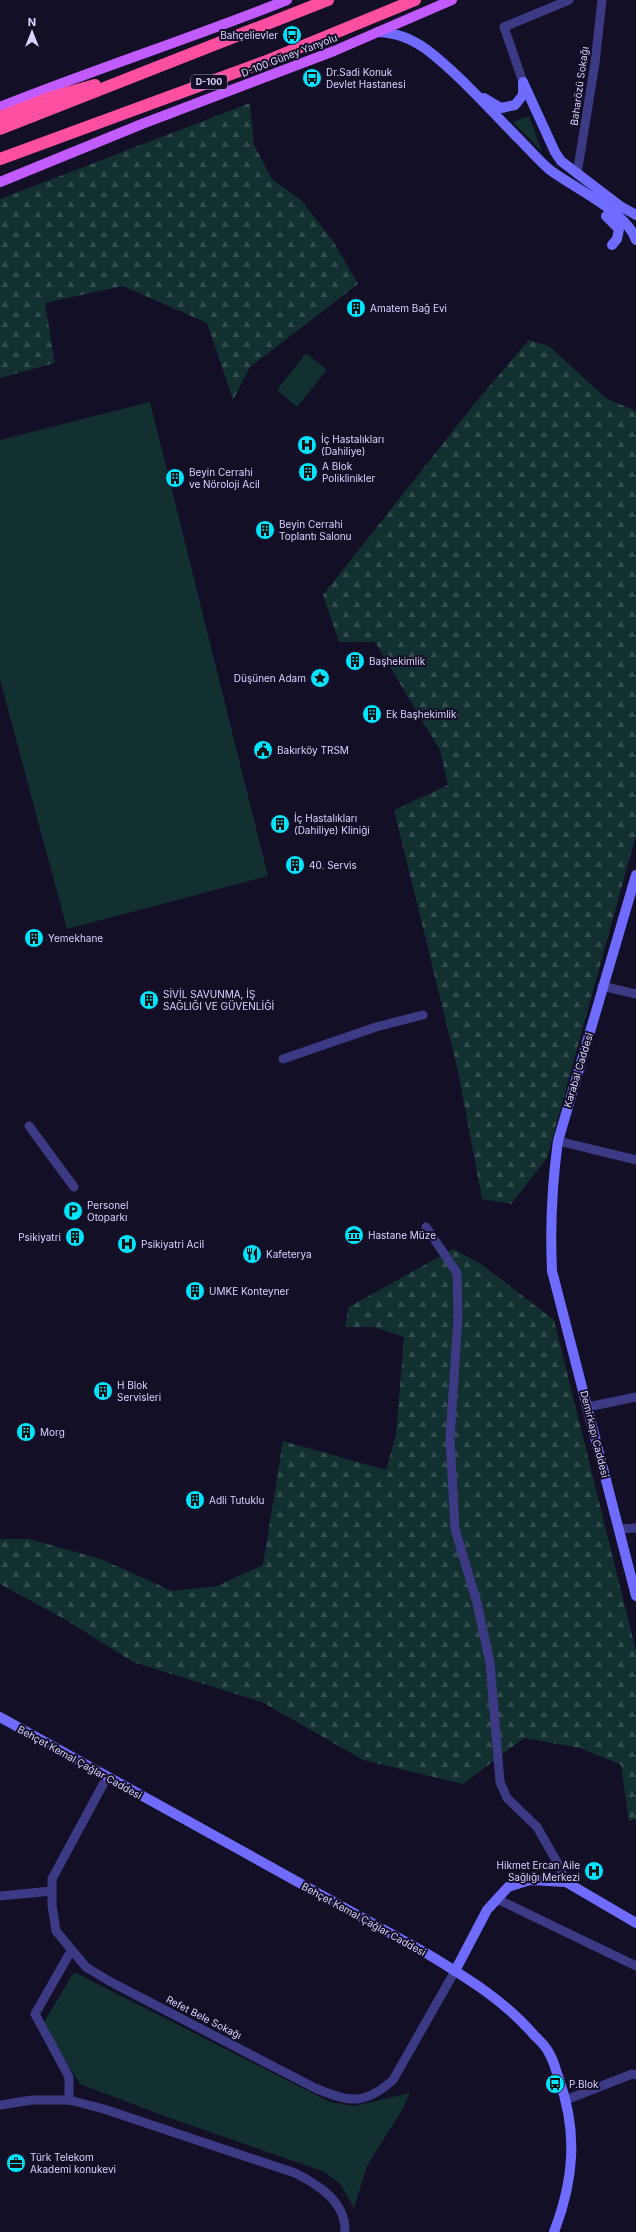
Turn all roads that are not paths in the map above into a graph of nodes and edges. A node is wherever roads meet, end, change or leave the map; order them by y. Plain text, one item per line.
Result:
1 (287, 0) edge
2 (328, 0) edge
3 (415, 0) edge
4 (452, 0) edge
5 (569, 0) edge
6 (602, 0) edge
7 (378, 32) junction
8 (459, 78) junction
9 (523, 82) junction
10 (114, 83) junction
11 (0, 107) edge
12 (0, 117) edge
13 (0, 129) edge
14 (0, 159) edge
15 (577, 174) junction
16 (0, 182) edge
17 (584, 191) junction
18 (636, 215) edge
19 (636, 235) edge
20 (612, 245) dead end
21 (636, 875) edge
22 (602, 986) junction
23 (636, 994) edge
24 (423, 1015) dead end
25 (283, 1059) dead end
26 (29, 1126) dead end
27 (558, 1141) junction
28 (636, 1160) edge
29 (74, 1187) dead end
30 (426, 1226) dead end
31 (552, 1271) joint
32 (636, 1397) edge
33 (588, 1407) junction
34 (636, 1528) edge
35 (619, 1529) junction
36 (636, 1596) edge
37 (0, 1717) edge
38 (107, 1777) junction
39 (566, 1882) junction
40 (52, 1891) junction
41 (0, 1896) edge
42 (496, 1899) junction
43 (636, 1923) edge
44 (71, 1951) junction
45 (636, 1966) edge
46 (455, 1971) junction
47 (636, 2075) edge
48 (69, 2100) junction
49 (566, 2100) junction
50 (0, 2105) edge
51 (344, 2232) edge
52 (554, 2232) edge

1 - 11 main road
2 - 10 highway
3 - 14 highway, D-100
4 - 7 main road, D-100 Güney Yanyolu
5 - 9 street
6 - 15 street, Baharözü Sokağı
7 - 8 main road
7 - 16 main road, D-100 Güney Yanyolu
8 - 9 main road
8 - 17 main road
9 - 15 main road
10 - 12 highway
10 - 13 highway
15 - 18 main road
17 - 19 main road
17 - 20 main road
21 - 22 main road, Karabal Caddesi
22 - 23 street
22 - 27 main road, Karabal Caddesi
24 - 25 street
26 - 29 street
27 - 28 street
27 - 31 main road, Karabal Caddesi
30 - 39 street
31 - 33 main road, Demirkapı Caddesi
32 - 33 street
33 - 35 main road, Demirkapı Caddesi
34 - 35 street
35 - 36 main road, Demirkapı Caddesi
37 - 38 main road, Behçet Kemal Çağlar Caddesi
38 - 40 street, Refet Bele Sokağı
38 - 46 main road, Behçet Kemal Çağlar Caddesi
39 - 42 main road
39 - 43 main road
40 - 41 street
40 - 44 street, Refet Bele Sokağı
42 - 45 street
42 - 46 main road
44 - 46 street, Refet Bele Sokağı
44 - 48 street
46 - 49 main road, Behçet Kemal Çağlar Caddesi
47 - 49 street
48 - 50 street
48 - 51 street
49 - 52 main road, Behçet Kemal Çağlar Caddesi

